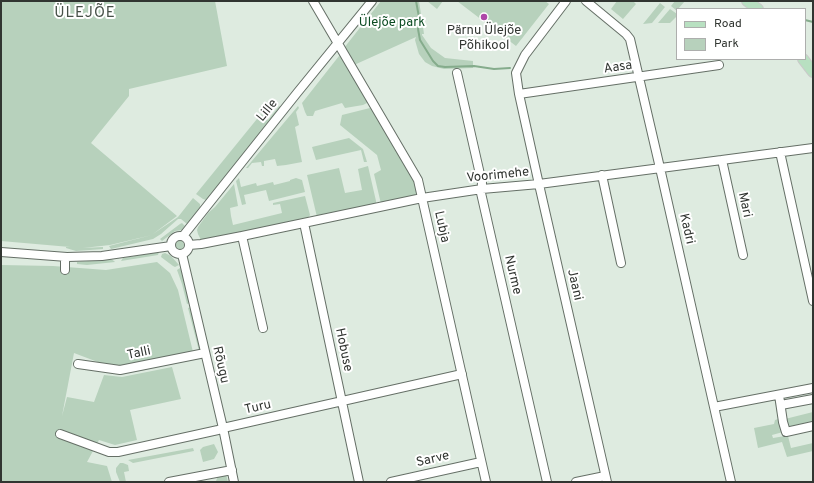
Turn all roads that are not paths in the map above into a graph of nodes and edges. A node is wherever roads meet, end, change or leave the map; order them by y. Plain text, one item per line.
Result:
1 (313, 1) edge
2 (372, 1) edge
3 (566, 1) edge
4 (586, 1) edge
5 (747, 1) edge
6 (757, 8) edge
7 (338, 43) junction
8 (804, 60) edge
9 (719, 65) dead end
10 (813, 72) edge
11 (457, 73) dead end
12 (639, 77) junction
13 (519, 94) junction
14 (813, 148) edge
15 (780, 152) junction
16 (722, 160) junction
17 (660, 168) junction
18 (602, 175) junction
19 (539, 184) junction
20 (482, 189) junction
21 (422, 198) junction
22 (304, 224) junction
23 (183, 236) junction
24 (242, 236) junction
25 (189, 245) junction
26 (171, 246) junction
27 (1, 252) edge
28 (182, 254) junction
29 (743, 255) dead end
30 (65, 257) junction
31 (621, 263) dead end
32 (65, 270) dead end
33 (813, 301) edge
34 (263, 328) dead end
35 (205, 353) junction
36 (78, 364) dead end
37 (462, 374) junction
38 (813, 388) edge
39 (779, 395) junction
40 (813, 399) edge
41 (342, 401) junction
42 (780, 406) junction
43 (714, 407) junction
44 (813, 426) edge
45 (223, 428) junction
46 (60, 434) dead end
47 (481, 462) junction
48 (232, 470) junction
49 (606, 479) edge
50 (170, 482) edge
51 (234, 482) edge
52 (359, 482) edge
53 (391, 482) edge
54 (486, 482) edge
55 (546, 482) edge
56 (576, 482) edge
57 (731, 482) edge

1 - 7 street, Lubja
2 - 7 street, Lille
3 - 13 street, Jaani
4 - 12 street, Kadri
5 - 6 main road
7 - 21 street, Lubja
7 - 23 street, Lille
8 - 10 main road
9 - 12 street, Aasa
11 - 20 street, Nurme
12 - 13 street, Aasa
12 - 17 street, Kadri
13 - 19 street, Jaani
14 - 15 street, Voorimehe
15 - 16 street, Voorimehe
15 - 33 street
16 - 17 street, Voorimehe
16 - 29 street, Mari
17 - 18 street, Voorimehe
17 - 43 street, Kadri
18 - 19 street, Voorimehe
18 - 31 street
19 - 20 street, Voorimehe
19 - 49 street, Jaani
20 - 21 street, Voorimehe
20 - 55 street, Nurme
21 - 22 street, Voorimehe
21 - 37 street, Lubja
22 - 24 street, Voorimehe
22 - 41 street, Hobuse
23 - 25 street
23 - 26 street
24 - 25 street, Voorimehe
24 - 34 street
25 - 28 street
26 - 28 street
26 - 30 street
27 - 30 street
28 - 35 street, Rõugu
30 - 32 street
35 - 36 street, Talli
35 - 45 street, Rõugu
37 - 41 street, Turu
37 - 47 street, Lubja
38 - 39 street
39 - 42 street
39 - 43 street
40 - 42 street
41 - 45 street, Turu
41 - 52 street, Hobuse
42 - 44 street
43 - 57 street, Kadri
45 - 46 street, Turu
45 - 48 street, Rõugu
47 - 53 street, Sarve
47 - 54 street, Lubja
48 - 50 street
48 - 51 street, Rõugu
49 - 56 street

